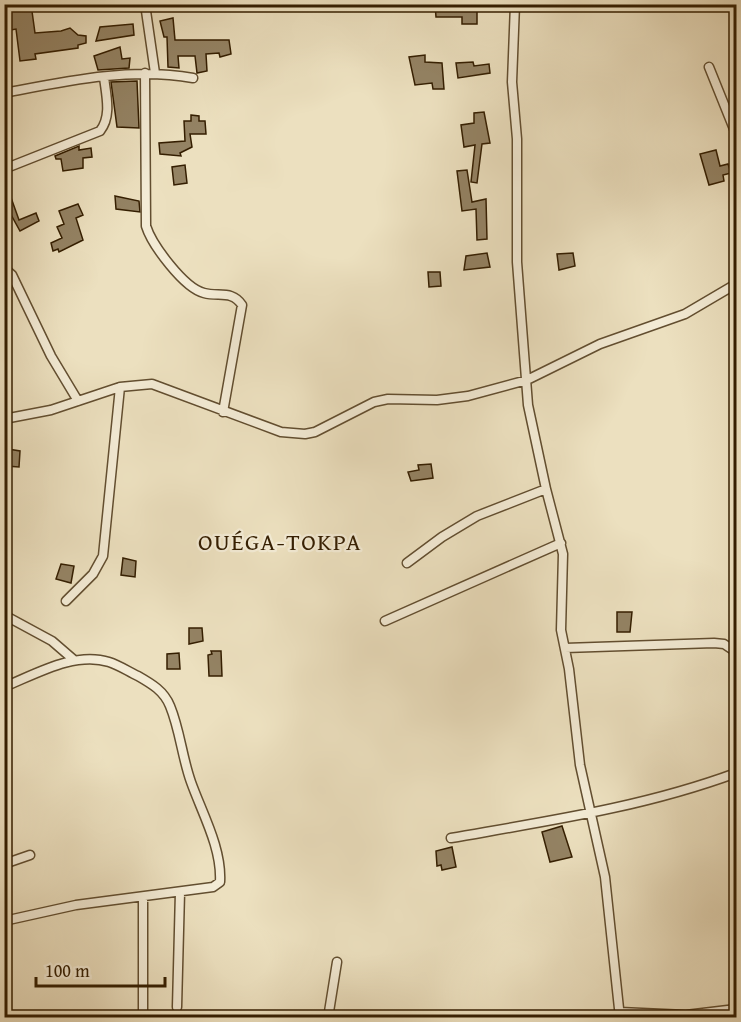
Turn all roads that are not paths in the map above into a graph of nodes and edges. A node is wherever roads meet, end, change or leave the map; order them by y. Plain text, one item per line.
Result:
1 (145, 4) edge
2 (515, 4) edge
3 (710, 67) dead end
4 (155, 73) junction
5 (145, 74) junction
6 (104, 76) junction
7 (193, 78) dead end
8 (4, 93) edge
9 (736, 134) edge
10 (4, 168) edge
11 (4, 268) edge
12 (736, 284) edge
13 (527, 380) junction
14 (120, 387) junction
15 (78, 400) junction
16 (223, 412) junction
17 (4, 419) edge
18 (546, 489) junction
19 (561, 543) junction
20 (407, 563) dead end
21 (66, 601) dead end
22 (4, 615) edge
23 (385, 621) dead end
24 (566, 648) junction
25 (736, 652) edge
26 (74, 660) junction
27 (4, 687) edge
28 (736, 773) edge
29 (590, 814) junction
30 (451, 838) dead end
31 (30, 855) dead end
32 (4, 864) edge
33 (180, 892) junction
34 (143, 897) junction
35 (4, 921) edge
36 (337, 962) dead end
37 (177, 1006) dead end
38 (736, 1009) edge
39 (723, 1013) edge
40 (620, 1015) edge
41 (143, 1017) edge
42 (328, 1017) edge

1 - 4 street
2 - 13 street
3 - 9 street
4 - 5 street
4 - 7 street
5 - 6 street
5 - 16 street
6 - 8 street
6 - 10 street
11 - 15 street
12 - 13 street
13 - 16 street
13 - 18 street
14 - 15 street
14 - 16 street
14 - 21 street
15 - 17 street
18 - 19 street
18 - 20 street
19 - 23 street
19 - 24 street
22 - 26 street
24 - 25 street
24 - 29 street
26 - 27 street
26 - 33 street
28 - 29 street
29 - 30 street
29 - 40 street
31 - 32 street
33 - 34 street
33 - 37 street
34 - 35 street
34 - 41 street
36 - 42 street
38 - 39 street
39 - 40 street

